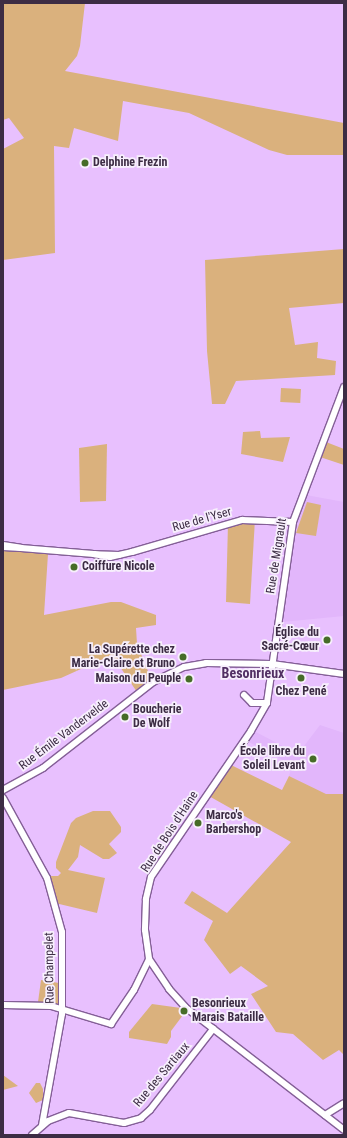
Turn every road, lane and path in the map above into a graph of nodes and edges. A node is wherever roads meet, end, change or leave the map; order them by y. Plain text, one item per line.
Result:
1 (344, 387) edge
2 (293, 522) junction
3 (3, 546) edge
4 (272, 664) junction
5 (344, 674) edge
6 (244, 695) dead end
7 (267, 703) junction
8 (3, 790) edge
9 (3, 798) edge
10 (149, 959) junction
11 (3, 1006) edge
12 (62, 1009) junction
13 (213, 1029) junction
14 (344, 1103) edge
15 (325, 1115) junction
16 (42, 1125) junction
17 (344, 1130) edge
18 (32, 1135) edge

1 - 2 street, Rue de Mignault
2 - 3 street, Rue de l'Yser
2 - 4 street, Rue de Mignault
4 - 5 street, Rue Émile Vandervelde
4 - 7 street, Rue de Bois d'Haine
4 - 8 street, Rue Émile Vandervelde
6 - 7 street
7 - 10 street, Rue de Bois d'Haine
9 - 12 street, Rue Champelet
10 - 12 street
10 - 13 street, Rue de Bois d'Haine
11 - 12 street
12 - 16 street, Rue Champelet
13 - 15 street, Rue de Bois d'Haine
13 - 16 street, Rue des Sartiaux
14 - 15 street
15 - 17 street, Rue de Bois d'Haine
16 - 18 street, Rue des Sartiaux

